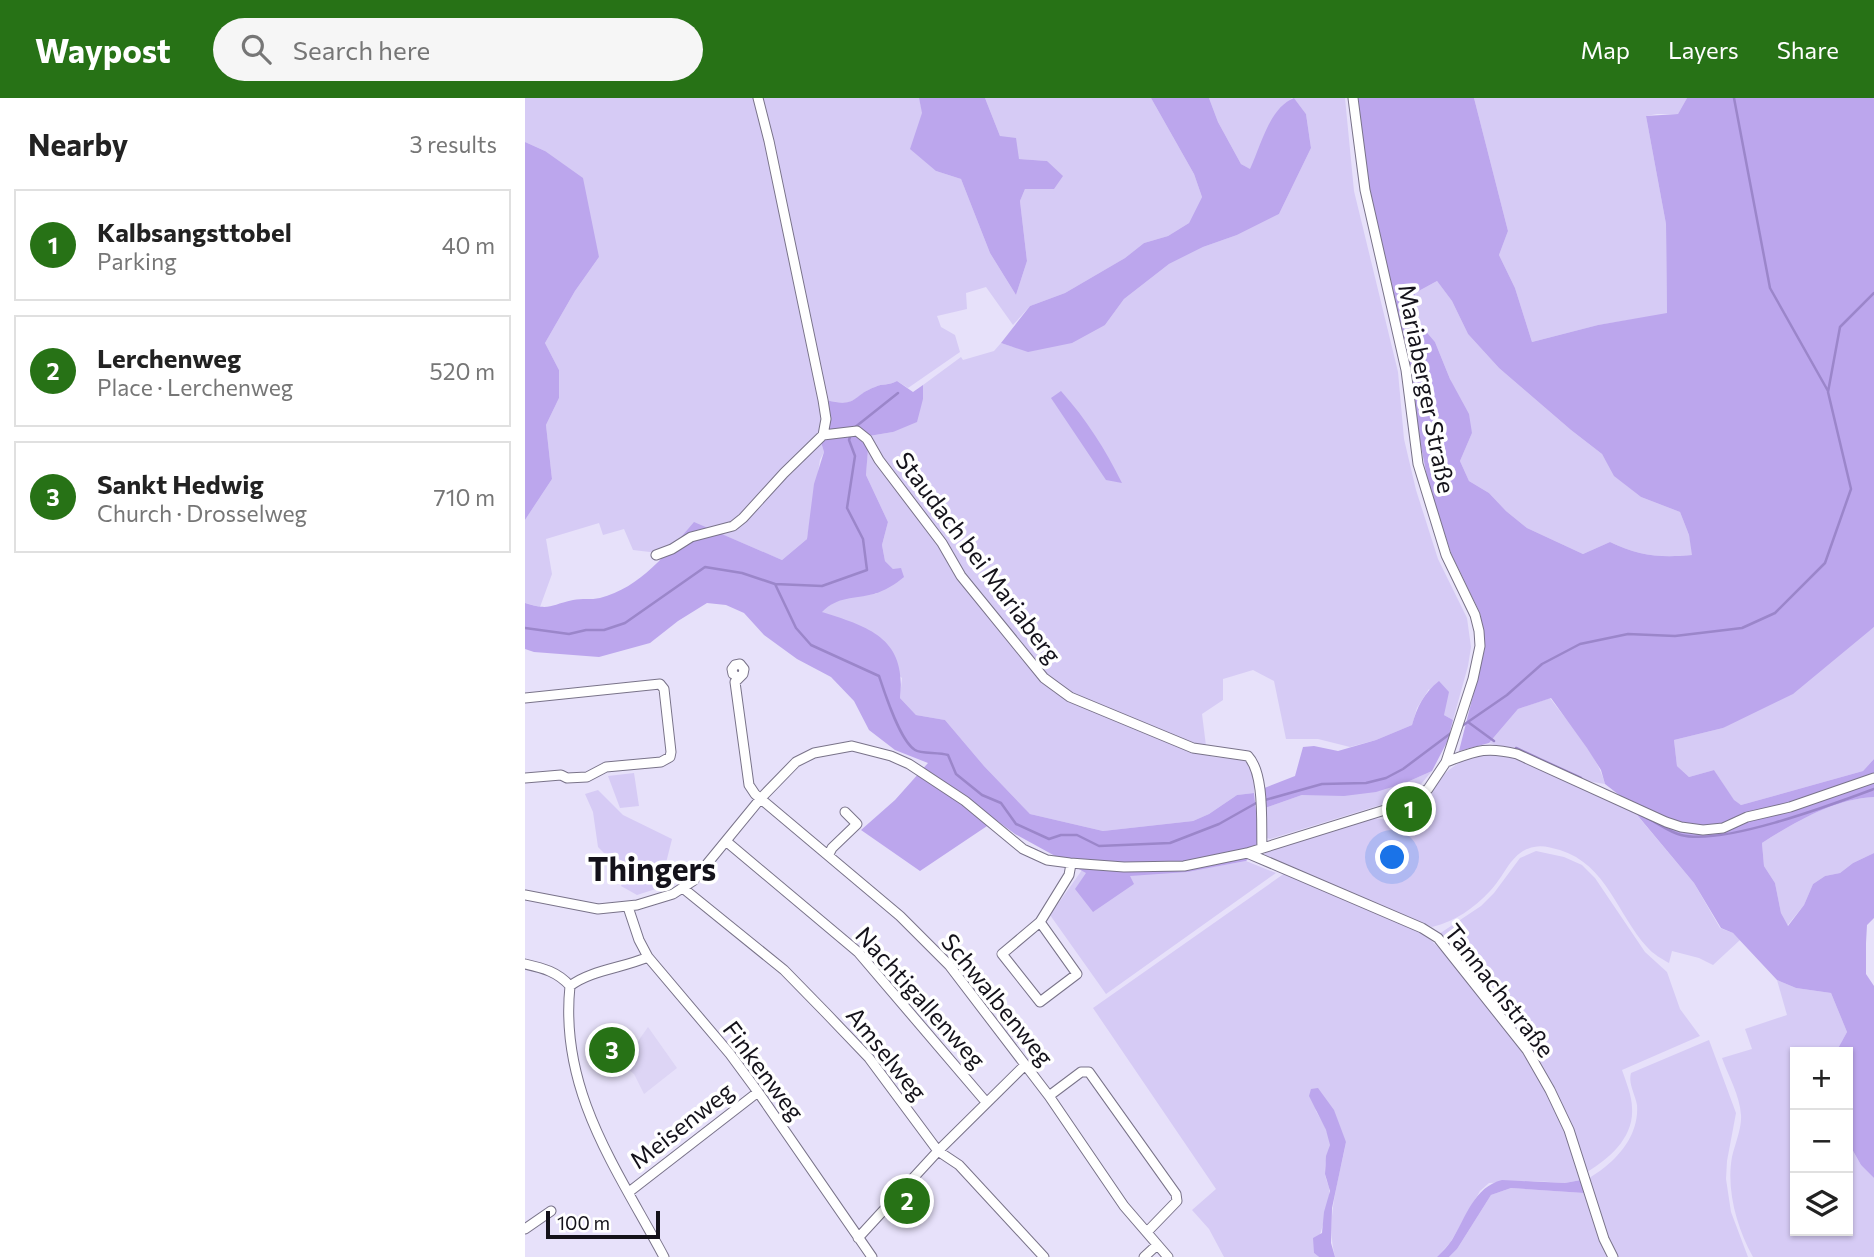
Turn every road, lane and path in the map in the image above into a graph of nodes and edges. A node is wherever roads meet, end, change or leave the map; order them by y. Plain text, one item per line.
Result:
1 (758, 98) edge
2 (1353, 98) edge
3 (828, 435) junction
4 (656, 555) dead end
5 (738, 677) dead end
6 (525, 698) edge
7 (1446, 762) junction
8 (525, 778) edge
9 (1874, 778) edge
10 (761, 797) junction
11 (845, 812) dead end
12 (727, 842) junction
13 (1262, 848) junction
14 (1247, 853) junction
15 (829, 855) junction
16 (1071, 864) junction
17 (684, 889) junction
18 (525, 895) edge
19 (628, 907) junction
20 (1040, 922) junction
21 (648, 957) junction
22 (525, 964) edge
23 (570, 986) junction
24 (1025, 1065) junction
25 (758, 1092) junction
26 (1049, 1096) junction
27 (986, 1102) junction
28 (938, 1150) junction
29 (629, 1192) junction
30 (551, 1211) dead end
31 (525, 1229) edge
32 (1147, 1232) junction
33 (858, 1237) junction
34 (1157, 1245) junction
35 (664, 1257) edge
36 (872, 1257) edge
37 (1044, 1257) edge
38 (1144, 1257) edge
39 (1168, 1257) edge
40 (1613, 1257) edge

1 - 3 street
2 - 7 street, Mariaberger Straße
3 - 4 street
3 - 13 street, Staudach bei Mariaberg
5 - 10 street
6 - 8 street
7 - 9 street
7 - 13 street, Mariaberger Straße
10 - 12 street, Mariaberger Straße
10 - 15 street, Schwalbenweg
10 - 16 street, Mariaberger Straße
11 - 15 street
12 - 17 street, Mariaberger Straße
12 - 27 street, Nachtigallenweg
13 - 14 street, Mariaberger Straße
14 - 16 street, Mariaberger Straße
14 - 40 street, Tannachstraße
15 - 24 street, Schwalbenweg
16 - 20 street
17 - 19 street, Mariaberger Straße
17 - 28 street, Amselweg
18 - 19 street, Mariaberger Straße
19 - 21 street, Finkenweg
20 - 20 street
21 - 23 street
21 - 25 street, Finkenweg
22 - 23 street
23 - 29 street
24 - 26 street, Schwalbenweg
24 - 27 street
25 - 29 street, Meisenweg
25 - 33 street, Finkenweg
26 - 32 street, Schwalbenweg
26 - 32 street
27 - 28 street
28 - 33 street
28 - 37 street, Amselweg
29 - 35 street
30 - 31 street
32 - 34 street, Schwalbenweg
33 - 36 street, Finkenweg
34 - 38 street
34 - 39 street, Schwalbenweg

